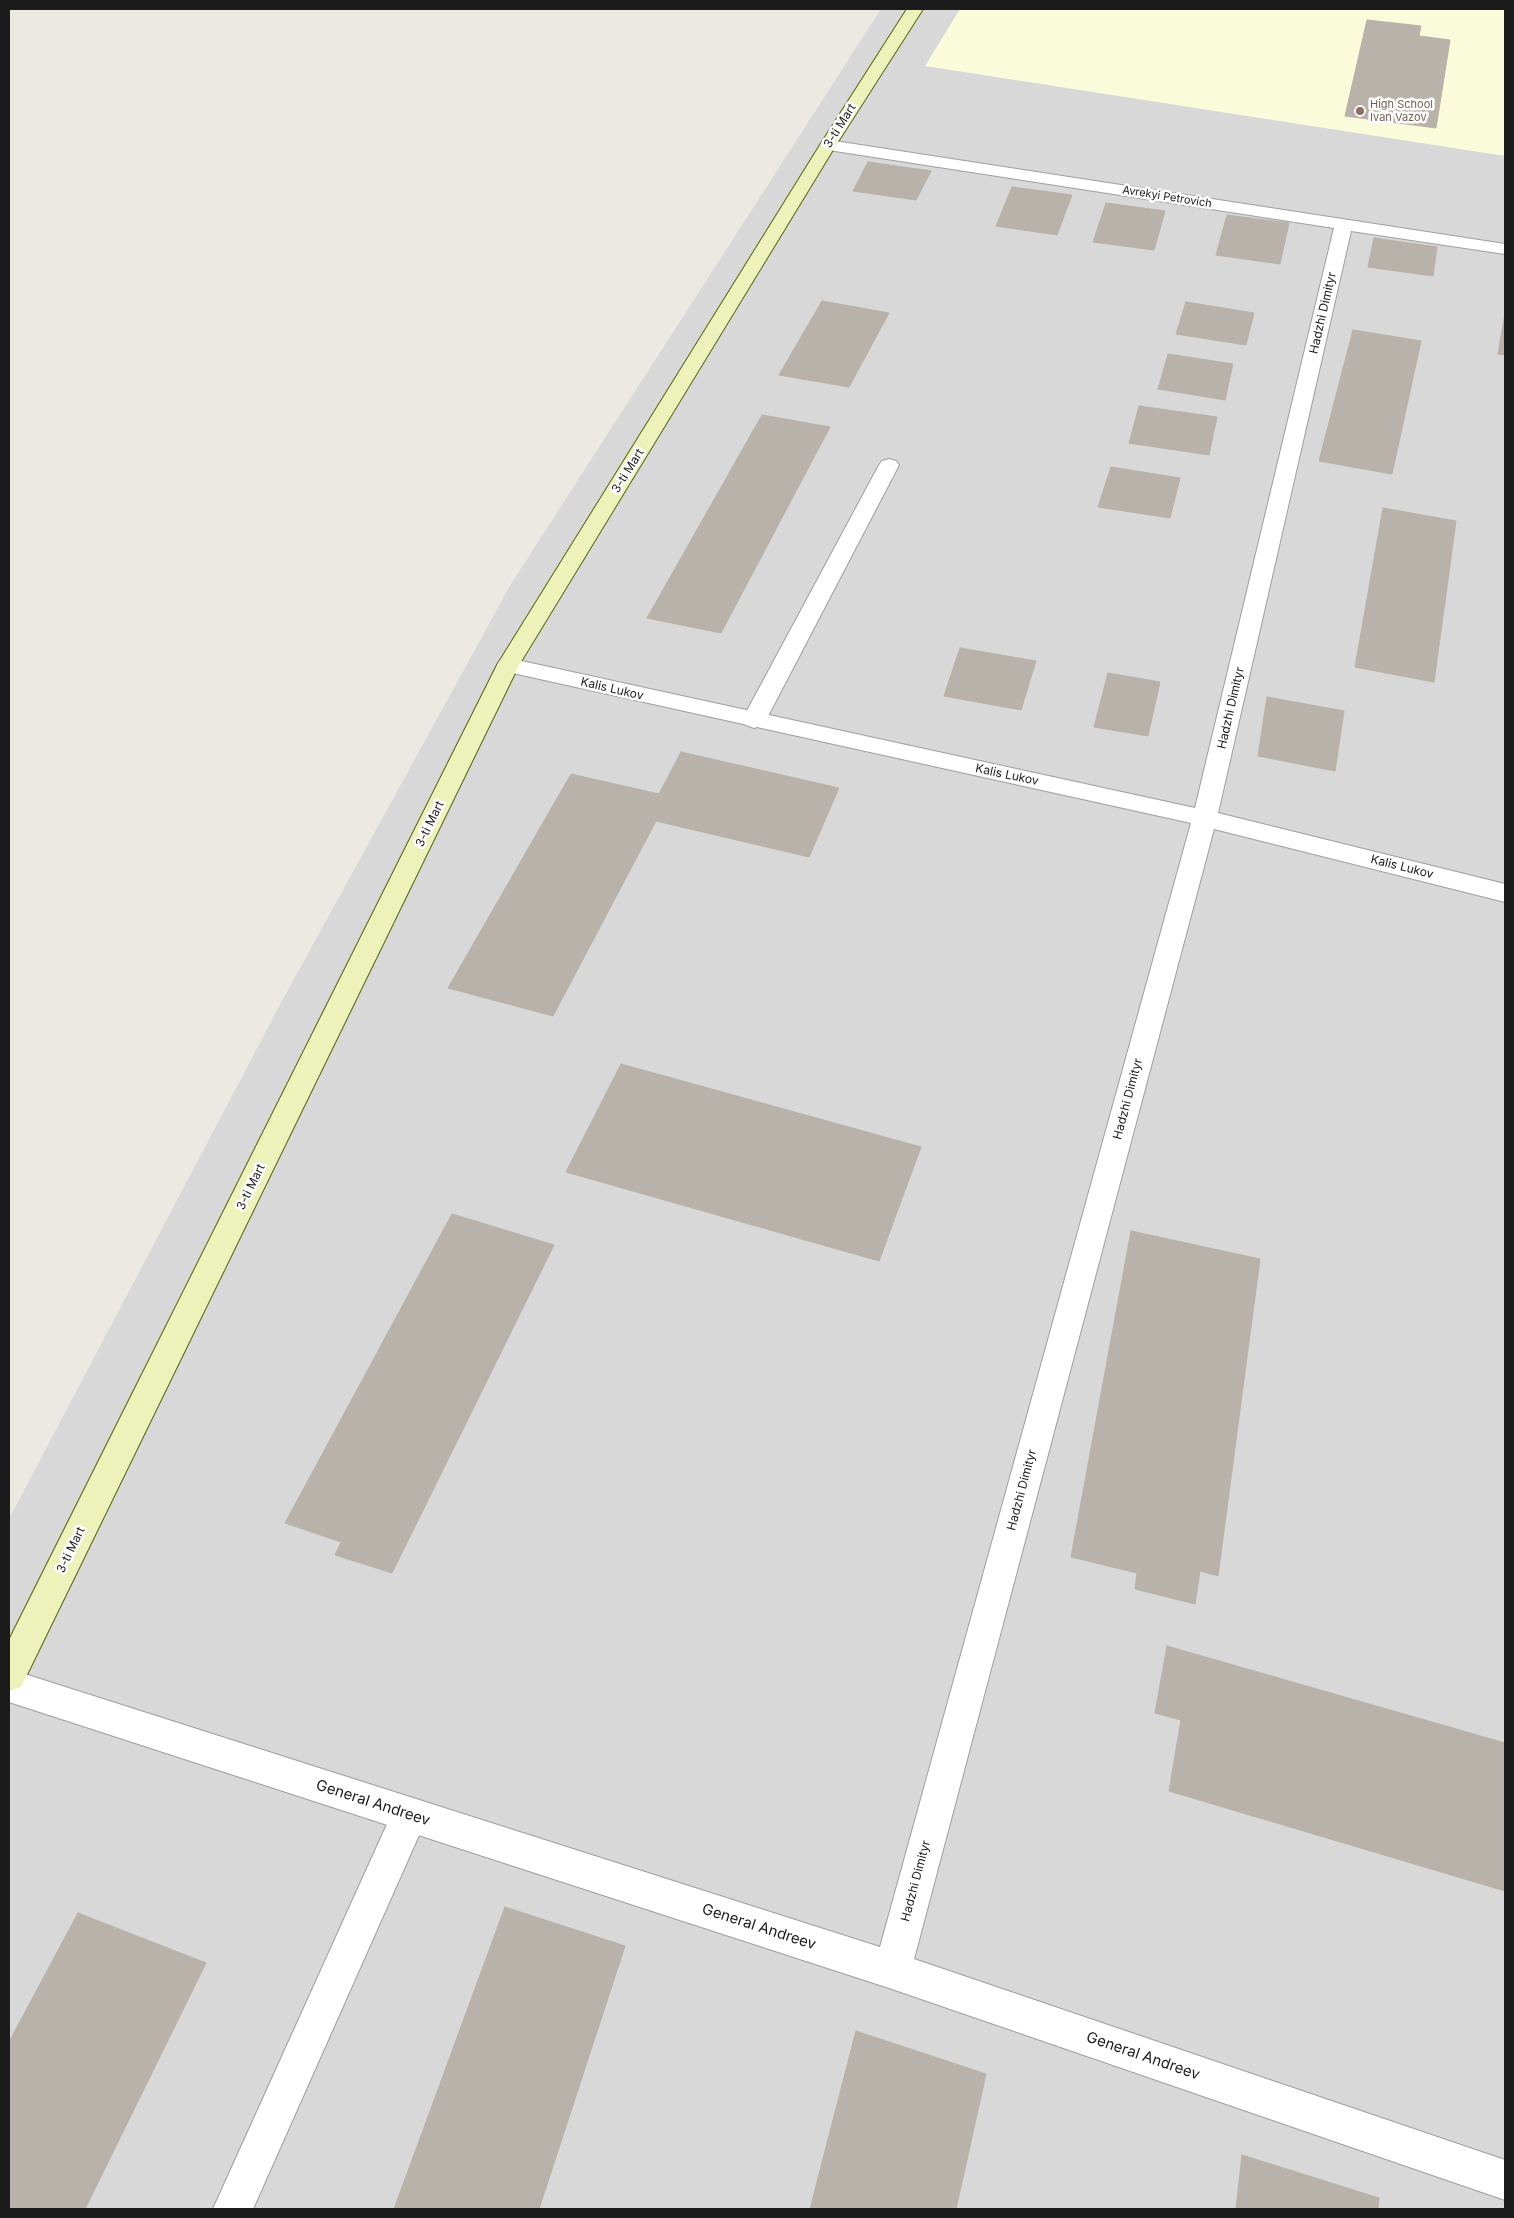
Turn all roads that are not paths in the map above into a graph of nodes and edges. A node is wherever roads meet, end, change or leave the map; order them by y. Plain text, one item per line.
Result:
1 (916, 9) edge
2 (828, 145) junction
3 (1344, 224) junction
4 (1505, 248) edge
5 (889, 465) dead end
6 (508, 665) junction
7 (754, 720) junction
8 (1205, 818) junction
9 (1505, 892) edge
10 (9, 1675) edge
11 (9, 1686) edge
12 (410, 1815) junction
13 (892, 1970) junction
14 (1505, 2180) edge
15 (233, 2209) edge

1 - 2 street, 3-ti Mart
2 - 3 street, Avrekyi Petrovich
2 - 6 street, 3-ti Mart
3 - 4 street, Avrekyi Petrovich
3 - 8 street, Hadzhi Dimityr
5 - 7 street
6 - 7 street, Kalis Lukov
6 - 10 street, 3-ti Mart
7 - 8 street, Kalis Lukov
8 - 9 street, Kalis Lukov
8 - 13 street, Hadzhi Dimityr
11 - 12 street, General Andreev
12 - 13 street, General Andreev
12 - 15 street
13 - 14 street, General Andreev

